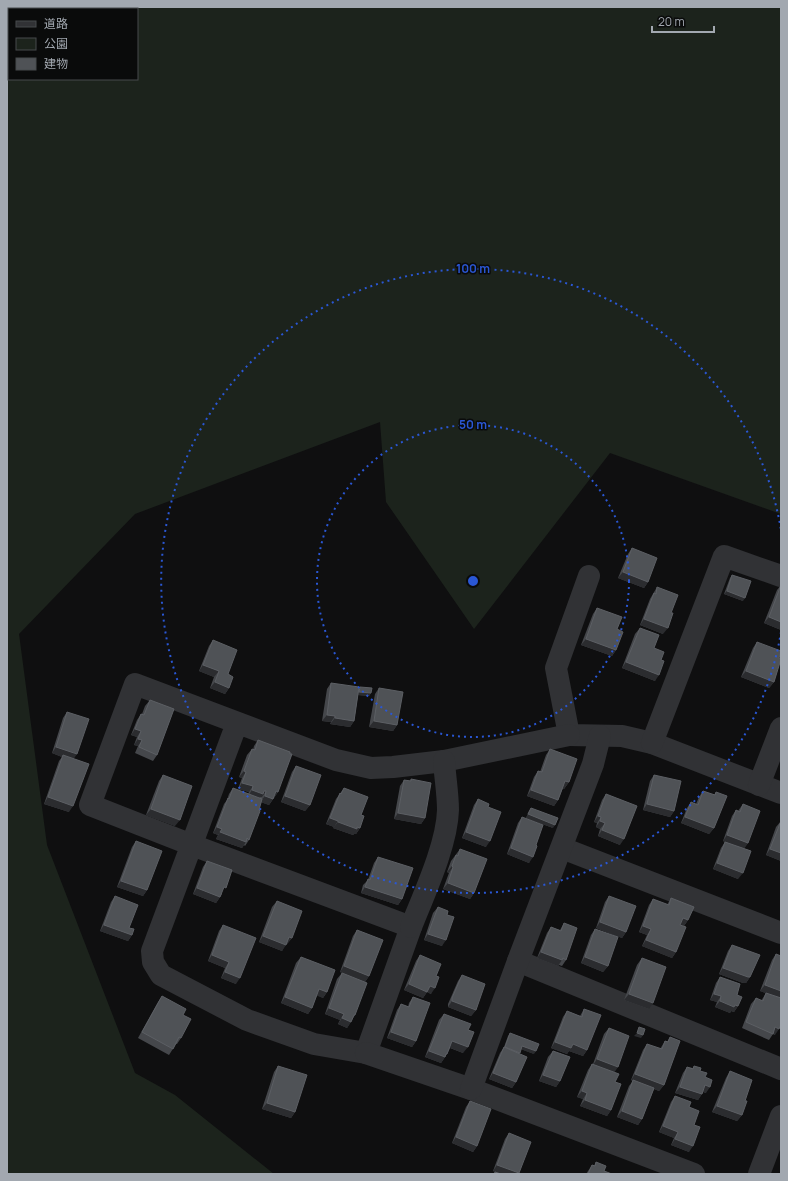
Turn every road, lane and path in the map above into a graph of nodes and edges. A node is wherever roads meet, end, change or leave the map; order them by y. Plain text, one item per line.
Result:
1 (589, 576) dead end
2 (781, 576) edge
3 (238, 723) junction
4 (781, 728) edge
5 (569, 735) junction
6 (600, 736) junction
7 (652, 743) junction
8 (444, 761) junction
9 (760, 785) junction
10 (781, 793) edge
11 (192, 845) junction
12 (562, 848) junction
13 (411, 927) junction
14 (781, 932) edge
15 (518, 961) junction
16 (366, 1053) junction
17 (781, 1069) edge
18 (471, 1088) junction
19 (781, 1116) edge
20 (694, 1174) edge
21 (759, 1174) edge

1 - 5 street
2 - 7 street
3 - 8 street
3 - 11 street
3 - 11 street
4 - 9 street
5 - 6 street
5 - 8 street
6 - 7 street
6 - 12 street
7 - 9 street
8 - 13 street
9 - 10 street
11 - 13 street
11 - 16 street
12 - 14 street
12 - 15 street
13 - 16 street
15 - 17 street
15 - 18 street
16 - 18 street
18 - 20 street
19 - 21 street

